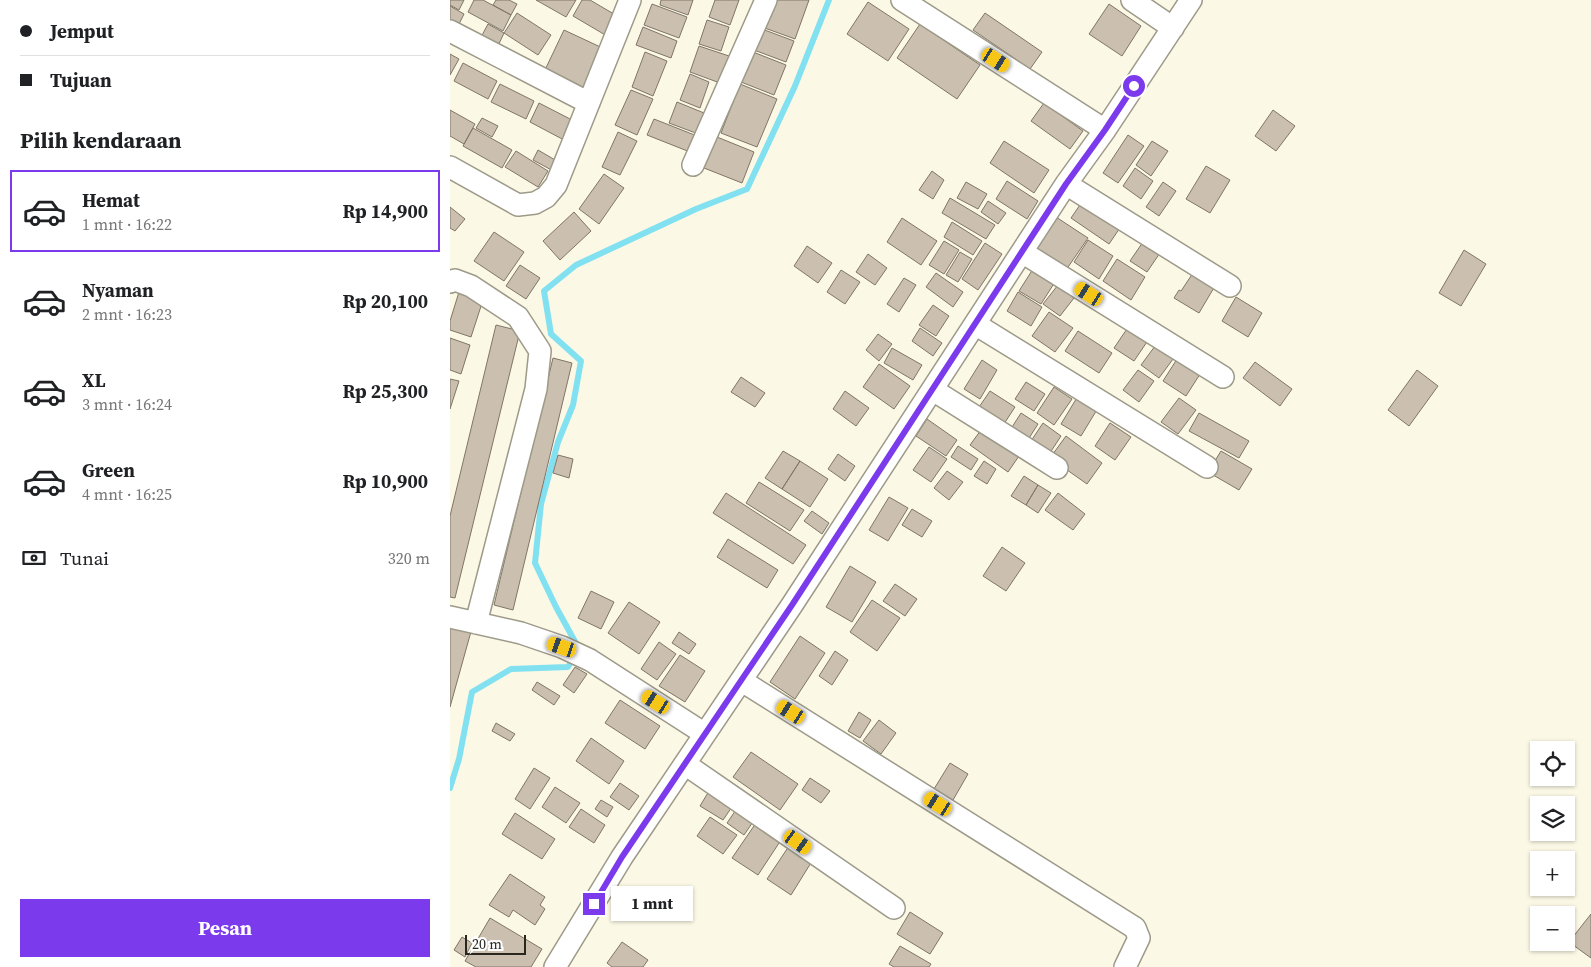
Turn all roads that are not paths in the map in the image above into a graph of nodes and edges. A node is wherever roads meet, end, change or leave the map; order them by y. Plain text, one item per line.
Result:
1 (766, 0) edge
2 (902, 0) edge
3 (1132, 0) edge
4 (1192, 0) edge
5 (626, 2) edge
6 (1173, 28) junction
7 (450, 31) edge
8 (589, 103) junction
9 (1105, 130) junction
10 (693, 165) dead end
11 (450, 167) edge
12 (1066, 184) junction
13 (1022, 252) junction
14 (450, 282) edge
15 (1230, 286) dead end
16 (975, 324) junction
17 (1223, 377) dead end
18 (933, 390) junction
19 (1207, 467) dead end
20 (1057, 468) dead end
21 (450, 617) edge
22 (476, 623) junction
23 (742, 681) junction
24 (705, 734) junction
25 (685, 764) junction
26 (894, 908) dead end
27 (555, 967) edge
28 (1125, 967) edge

1 - 10 street
2 - 9 street
3 - 6 street
4 - 6 street
5 - 8 street
6 - 9 street
7 - 8 street
8 - 11 street
9 - 12 street
12 - 13 street
12 - 15 street
13 - 16 street
13 - 17 street
14 - 22 street
16 - 18 street
16 - 19 street
18 - 20 street
18 - 23 street
21 - 22 street
22 - 24 street
23 - 24 street
23 - 28 street
24 - 25 street
25 - 26 street
25 - 27 street

